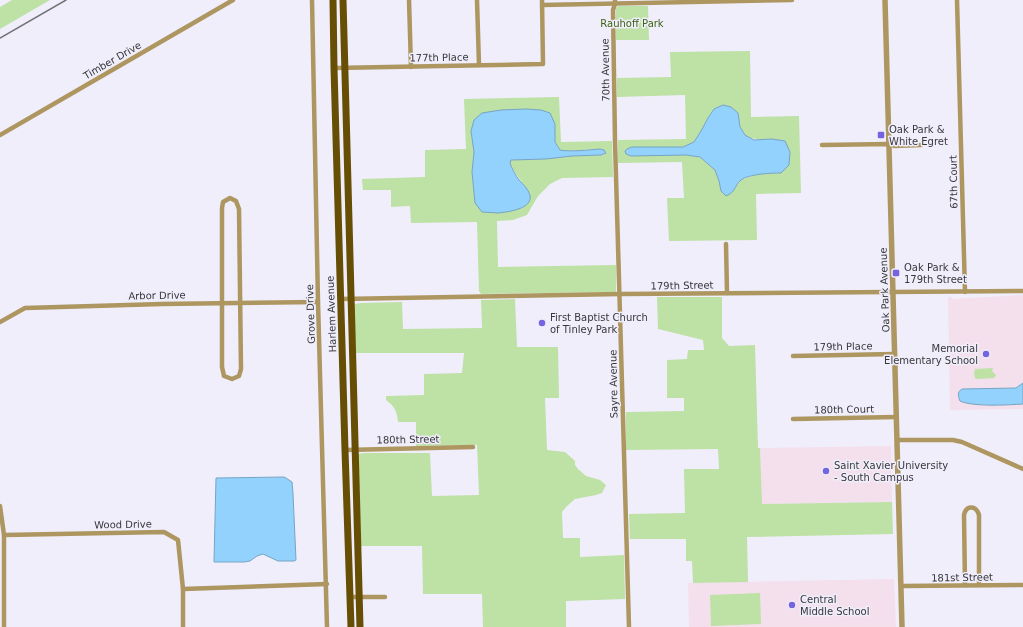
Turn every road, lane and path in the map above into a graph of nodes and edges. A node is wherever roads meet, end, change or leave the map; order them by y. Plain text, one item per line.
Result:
1 (234, 0) edge
2 (312, 0) edge
3 (333, 0) edge
4 (343, 0) edge
5 (409, 0) edge
6 (477, 0) edge
7 (792, 0) edge
8 (885, 0) edge
9 (958, 0) edge
10 (542, 2) edge
11 (615, 2) edge
12 (479, 65) junction
13 (411, 67) junction
14 (334, 68) junction
15 (345, 68) junction
16 (0, 136) edge
17 (615, 141) joint
18 (888, 144) junction
19 (822, 145) dead end
20 (921, 145) dead end
21 (347, 154) junction
22 (336, 155) junction
23 (726, 244) dead end
24 (1023, 291) edge
25 (893, 292) junction
26 (965, 292) junction
27 (727, 293) junction
28 (620, 294) junction
29 (341, 299) junction
30 (351, 299) junction
31 (318, 302) junction
32 (222, 303) junction
33 (241, 303) junction
34 (0, 322) edge
35 (894, 354) junction
36 (793, 356) dead end
37 (896, 417) junction
38 (793, 419) dead end
39 (897, 440) junction
40 (473, 447) dead end
41 (355, 449) junction
42 (345, 450) junction
43 (1023, 469) edge
44 (0, 506) edge
45 (4, 535) junction
46 (327, 584) junction
47 (979, 585) junction
48 (1023, 585) edge
49 (901, 586) junction
50 (965, 586) junction
51 (183, 589) junction
52 (350, 597) junction
53 (359, 597) junction
54 (385, 597) dead end
55 (2, 612) edge
56 (4, 627) edge
57 (183, 627) edge
58 (327, 627) edge
59 (351, 627) edge
60 (360, 627) edge
61 (629, 627) edge
62 (902, 627) edge

1 - 16 street, Timber Drive
2 - 31 street, Grove Drive
3 - 14 main road, Harlem Avenue
4 - 15 main road, Harlem Avenue
5 - 13 street
6 - 12 street
7 - 11 street
8 - 18 street, Oak Park Avenue
9 - 26 street, 67th Court
10 - 11 street
10 - 12 street, 177th Place
11 - 17 street, 70th Avenue
12 - 13 street, 177th Place
13 - 15 street, 177th Place
14 - 15 street, 177th Place
14 - 22 main road, Harlem Avenue
15 - 21 main road, Harlem Avenue
17 - 28 street, Sayre Avenue
18 - 19 street
18 - 20 street
18 - 25 street, Oak Park Avenue
21 - 22 main road
21 - 30 main road, Harlem Avenue
22 - 29 main road, Harlem Avenue
23 - 27 street
24 - 26 street, 179th Street
25 - 26 street, 179th Street
25 - 27 street, 179th Street
25 - 35 street, Oak Park Avenue
27 - 28 street, 179th Street
28 - 30 street, 179th Street
28 - 61 street, Sayre Avenue
29 - 30 street, 179th Street
29 - 42 main road, Harlem Avenue
30 - 41 main road, Harlem Avenue
31 - 33 street, Arbor Drive
31 - 46 street, Grove Drive
32 - 33 street, Arbor Drive
32 - 33 street
32 - 33 street
32 - 34 street, Arbor Drive
35 - 36 street, 179th Place
35 - 37 street, Oak Park Avenue
37 - 38 street, 180th Court
37 - 39 street, Oak Park Avenue
39 - 43 street
39 - 49 street, Oak Park Avenue
40 - 41 street, 180th Street
41 - 42 street, 180th Street
41 - 53 main road, Harlem Avenue
42 - 52 main road, Harlem Avenue
44 - 45 street
45 - 51 street, Wood Drive
45 - 55 street
46 - 51 street
46 - 58 street, Grove Drive
47 - 48 street, 181st Street
47 - 50 street, 181st Street
47 - 50 street
49 - 50 street, 181st Street
49 - 62 street, Oak Park Avenue
51 - 57 street, Wood Drive
52 - 53 street
52 - 59 main road, Harlem Avenue
53 - 54 street
53 - 60 main road, Harlem Avenue
55 - 56 street

